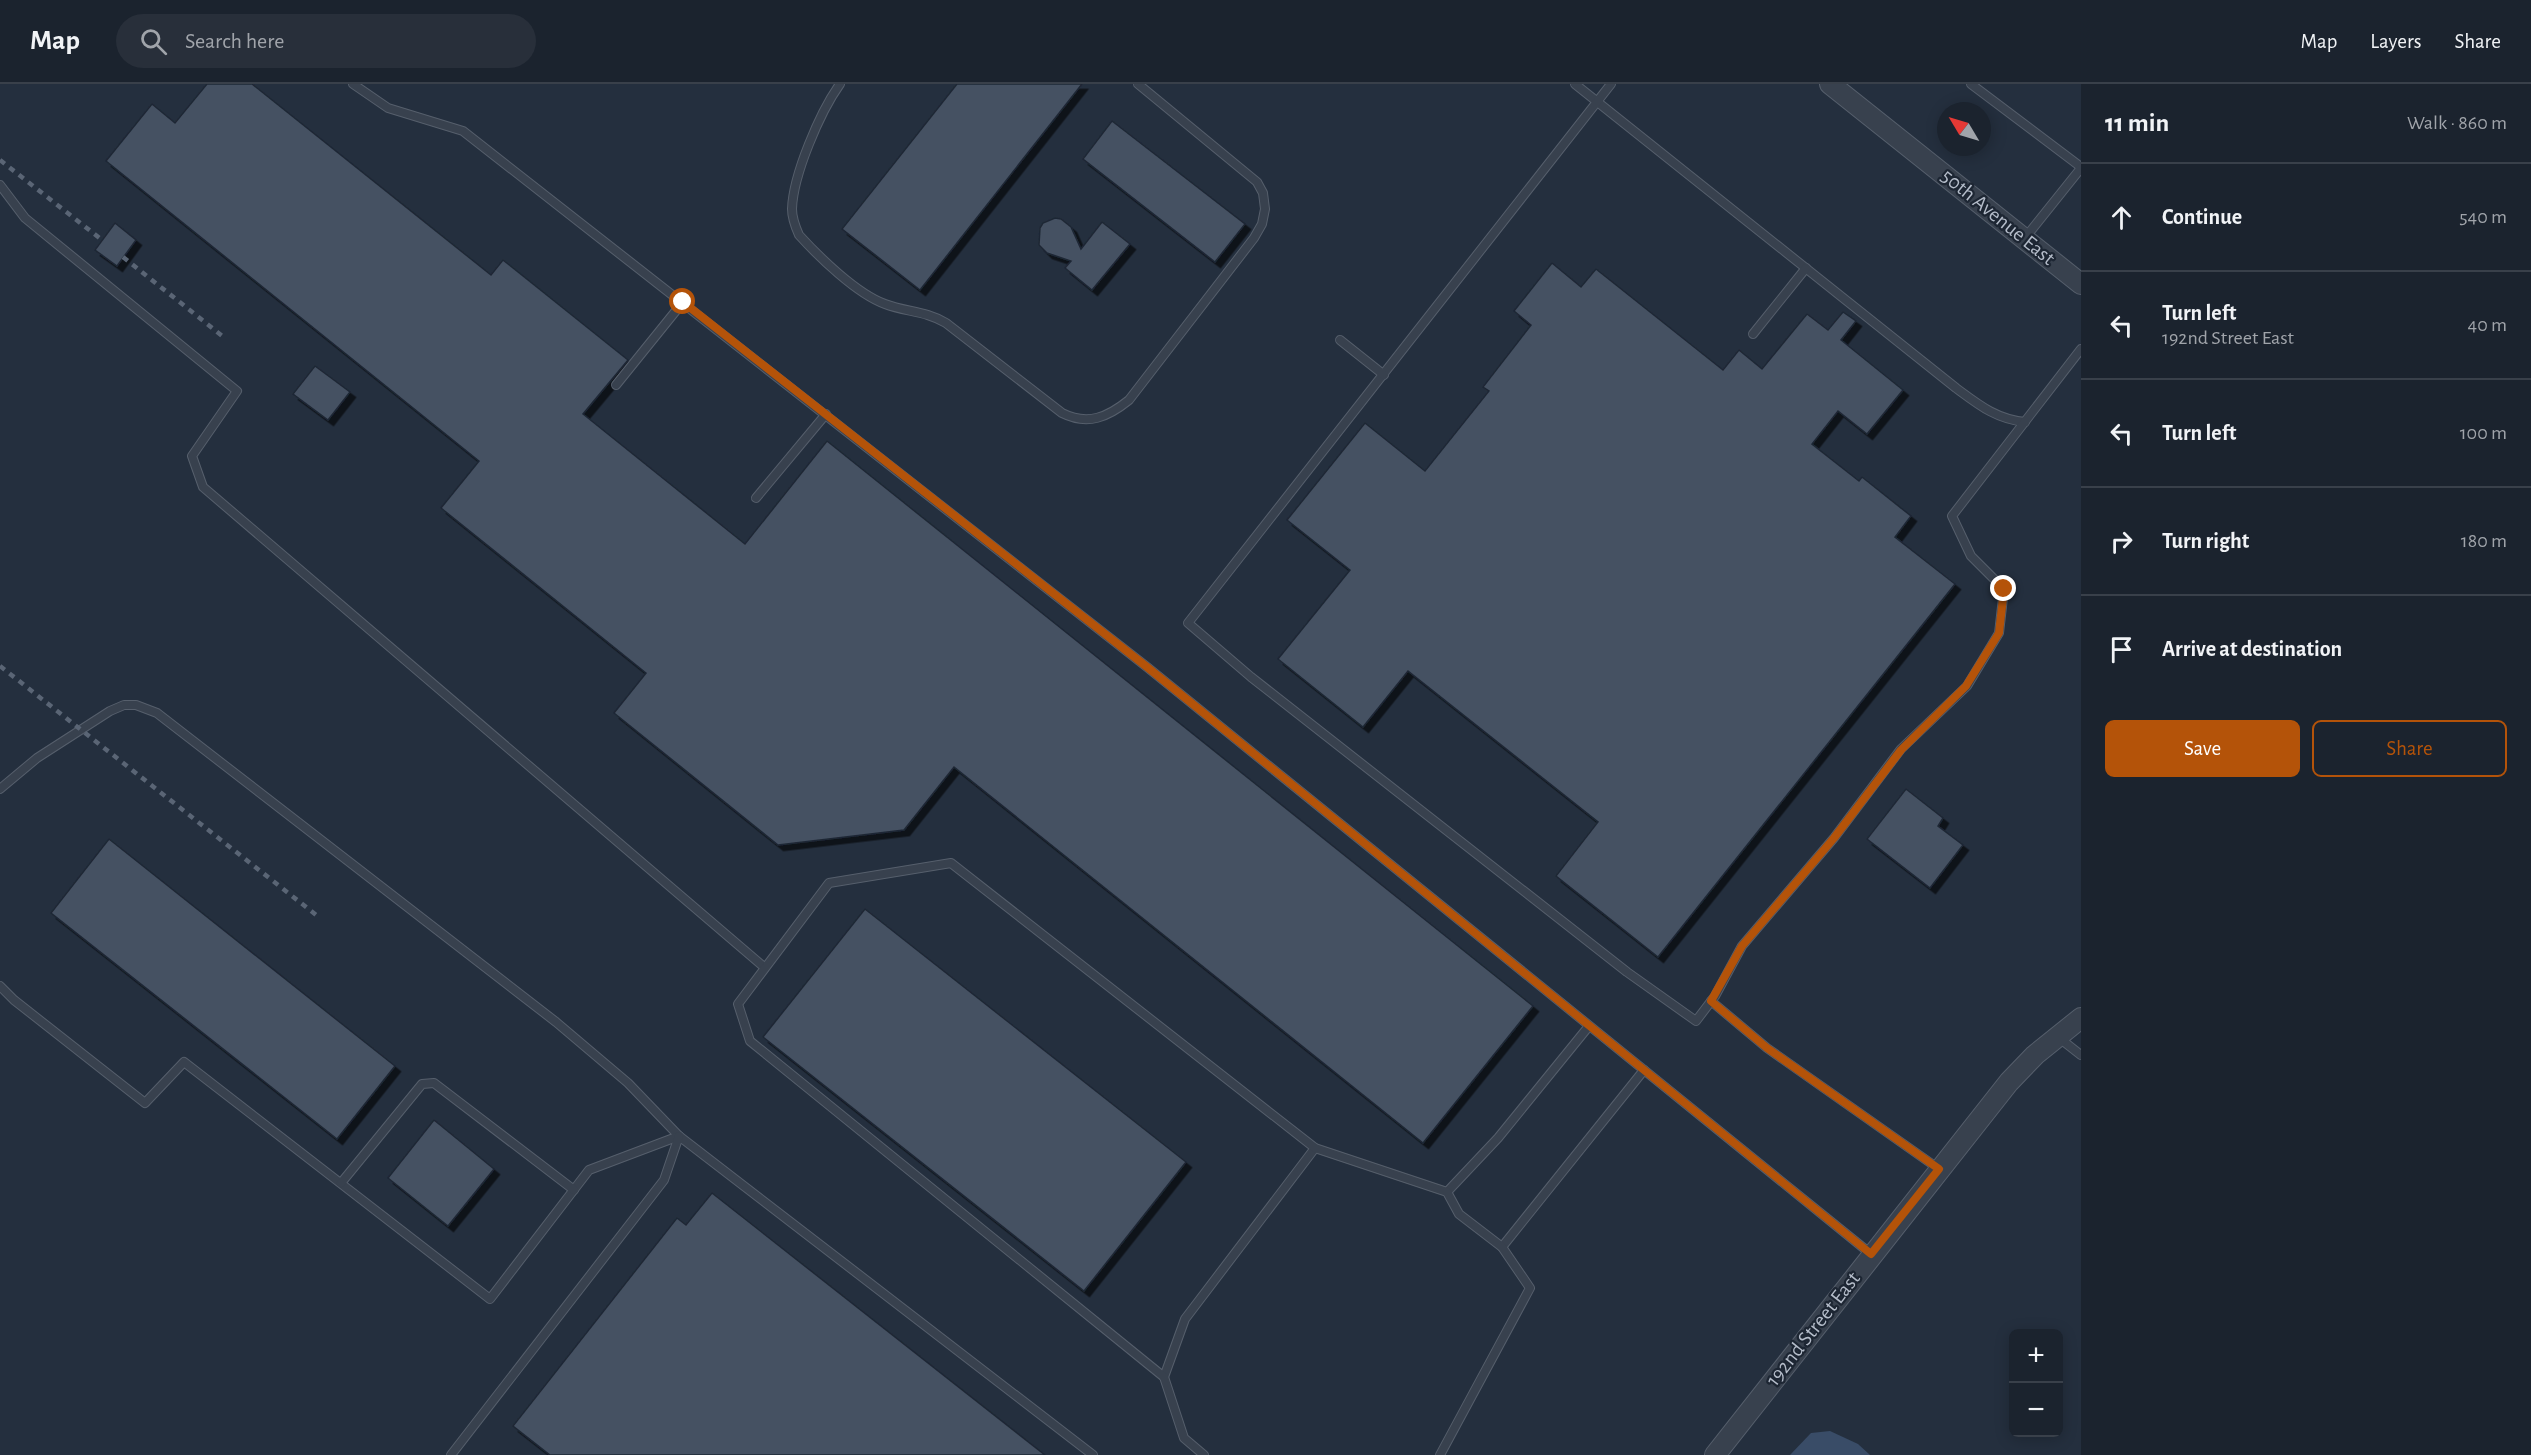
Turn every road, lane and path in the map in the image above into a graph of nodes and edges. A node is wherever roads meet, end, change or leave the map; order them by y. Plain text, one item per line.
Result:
1 (353, 84) edge
2 (840, 84) edge
3 (1138, 84) edge
4 (1575, 84) edge
5 (1611, 84) edge
6 (1830, 84) edge
7 (1971, 84) edge
8 (1599, 102) junction
9 (2081, 167) edge
10 (0, 185) edge
11 (2024, 238) junction
12 (1806, 268) junction
13 (2081, 284) edge
14 (683, 302) junction
15 (1753, 334) dead end
16 (1340, 340) dead end
17 (2081, 349) edge
18 (1384, 375) junction
19 (616, 385) dead end
20 (826, 414) junction
21 (2025, 422) junction
22 (756, 498) dead end
23 (0, 789) edge
24 (764, 967) junction
25 (0, 986) edge
26 (1711, 1001) junction
27 (2081, 1018) edge
28 (1589, 1026) junction
29 (2058, 1037) junction
30 (2081, 1055) edge
31 (1644, 1070) junction
32 (679, 1136) junction
33 (1314, 1148) junction
34 (1939, 1169) junction
35 (341, 1183) junction
36 (574, 1190) junction
37 (1447, 1192) junction
38 (1503, 1247) junction
39 (1871, 1254) junction
40 (1164, 1377) junction
41 (451, 1455) edge
42 (1093, 1455) edge
43 (1204, 1455) edge
44 (1440, 1455) edge
45 (1715, 1455) edge

1 - 14 lane
2 - 3 lane
4 - 8 lane
5 - 8 lane
6 - 11 street, 50th Avenue East
7 - 9 lane
8 - 12 lane
8 - 18 lane
9 - 11 lane
10 - 24 lane
11 - 13 street, 50th Avenue East
12 - 15 lane
12 - 21 lane
14 - 19 lane
14 - 20 lane
16 - 18 lane
17 - 21 lane
18 - 26 lane
20 - 22 lane
20 - 28 lane
21 - 26 lane
23 - 32 lane
24 - 33 lane
24 - 40 lane
25 - 35 lane
26 - 34 lane
27 - 29 street, 192nd Street East
28 - 31 lane
28 - 37 lane
29 - 30 lane
29 - 34 street, 192nd Street East
31 - 38 lane
31 - 39 lane
32 - 36 lane
32 - 41 lane
32 - 42 lane
33 - 37 lane
33 - 40 lane
34 - 39 street, 192nd Street East
35 - 36 lane
35 - 36 lane
37 - 38 lane
38 - 44 lane
39 - 45 street, 192nd Street East
40 - 43 lane

